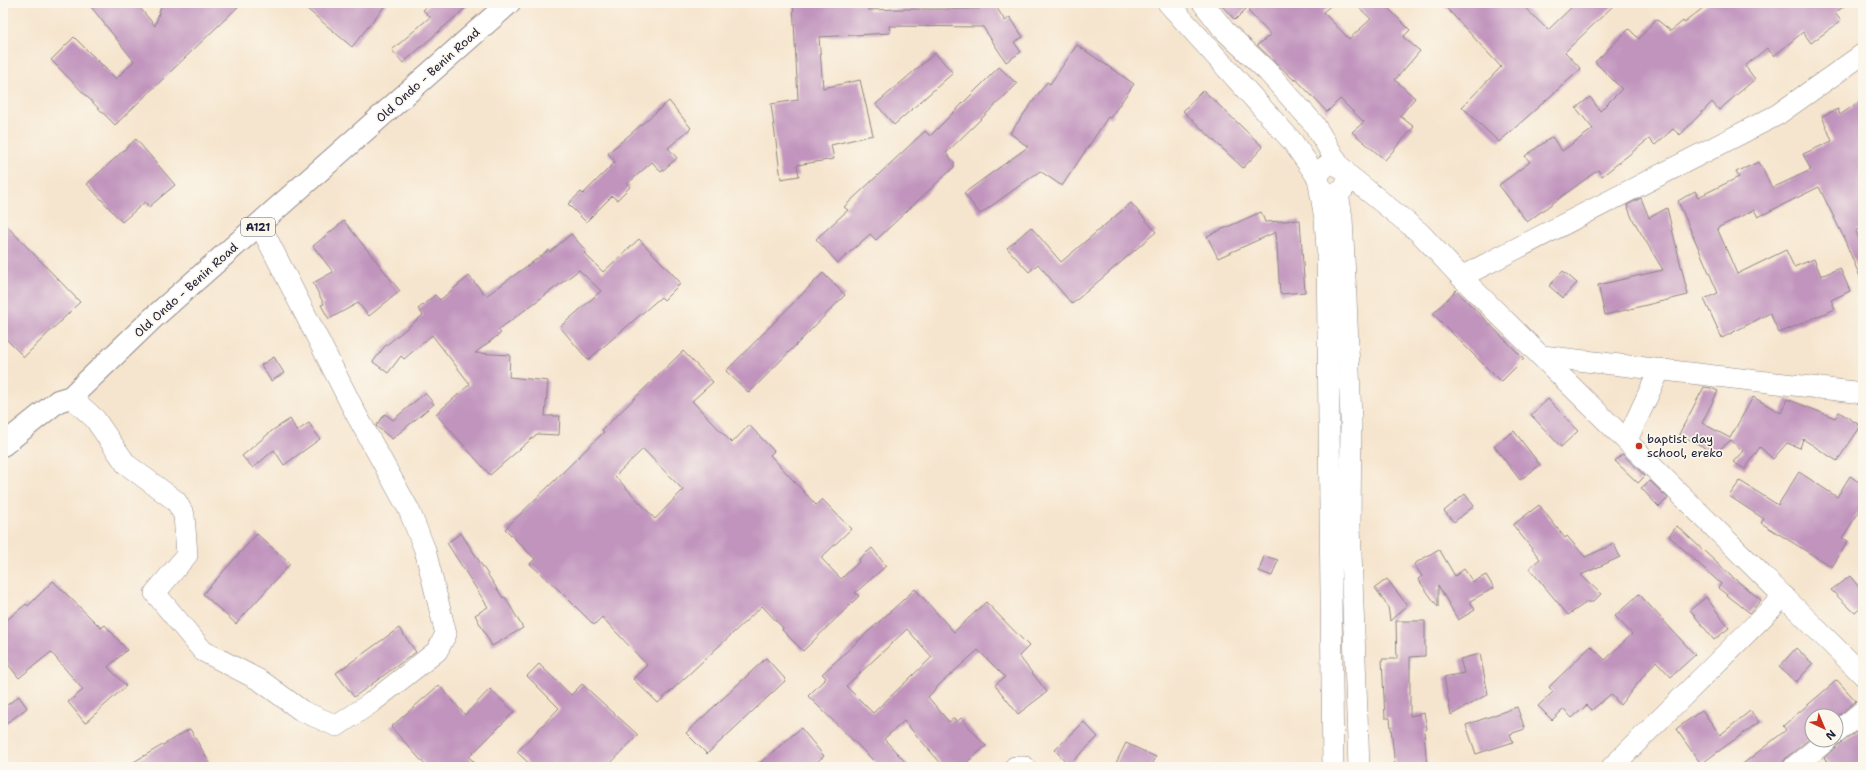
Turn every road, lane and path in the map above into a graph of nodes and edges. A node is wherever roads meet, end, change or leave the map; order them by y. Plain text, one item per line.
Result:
1 (509, 3) edge
2 (1168, 3) edge
3 (1203, 3) edge
4 (1863, 54) edge
5 (1344, 171) junction
6 (1326, 187) junction
7 (260, 224) junction
8 (1461, 277) junction
9 (1542, 356) junction
10 (1660, 369) junction
11 (1863, 393) edge
12 (71, 397) junction
13 (1627, 440) junction
14 (3, 445) edge
15 (1784, 596) junction
16 (1863, 676) edge
17 (1863, 711) edge
18 (1844, 726) edge
19 (1817, 748) edge
20 (1015, 767) edge
21 (1025, 767) edge
22 (1332, 767) edge
23 (1359, 767) edge
24 (1612, 767) edge
25 (1794, 767) edge

1 - 7 main road, Old Ondo - Benin Road / A121
2 - 6 street
3 - 5 street
4 - 8 street
5 - 6 street
5 - 6 street
5 - 8 street
6 - 22 street
6 - 23 street
7 - 12 main road, Old Ondo - Benin Road / A121
7 - 12 street
8 - 9 street
9 - 10 street
9 - 13 street
10 - 11 street
10 - 13 street
12 - 14 main road, Old Ondo - Benin Road / A121
13 - 15 street
15 - 16 street
15 - 24 street
17 - 18 street
19 - 25 street
20 - 21 street

